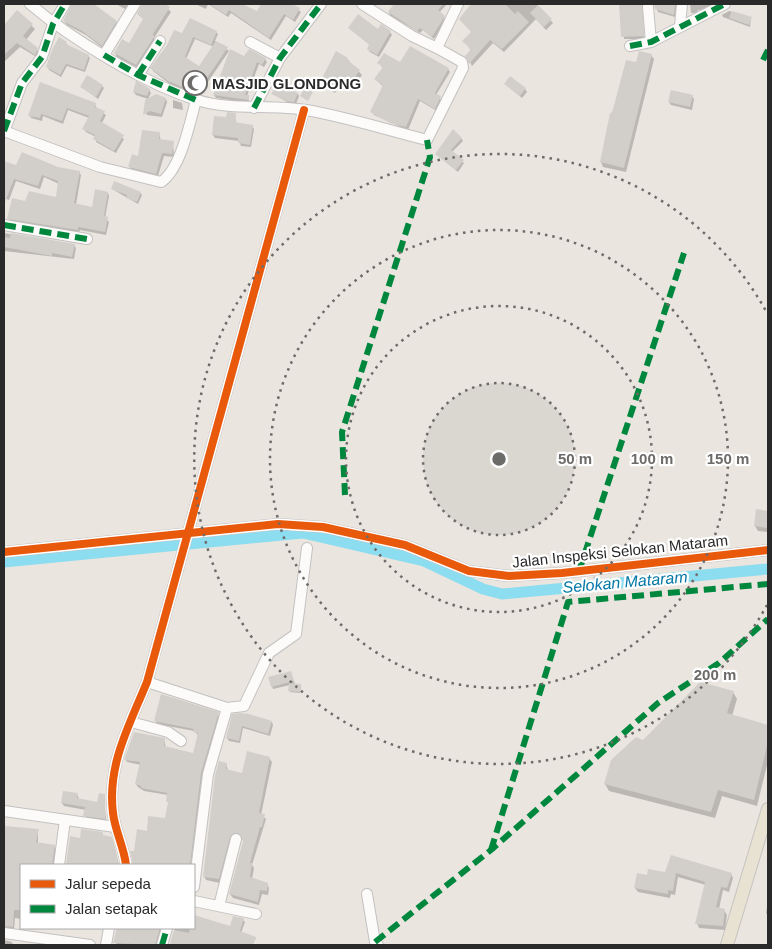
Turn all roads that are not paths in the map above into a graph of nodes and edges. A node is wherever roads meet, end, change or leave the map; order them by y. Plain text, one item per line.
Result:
1 (30, 4) edge
2 (65, 4) edge
3 (135, 4) edge
4 (321, 4) edge
5 (362, 4) edge
6 (458, 4) edge
7 (682, 4) edge
8 (725, 4) edge
9 (648, 7) dead end
10 (53, 24) junction
11 (680, 26) junction
12 (160, 40) dead end
13 (250, 42) dead end
14 (651, 42) junction
15 (630, 46) dead end
16 (437, 48) junction
17 (104, 54) junction
18 (280, 58) junction
19 (138, 75) junction
20 (196, 100) junction
21 (254, 108) junction
22 (304, 110) junction
23 (4, 131) edge
24 (4, 225) edge
25 (87, 239) dead end
26 (187, 537) junction
27 (307, 548) dead end
28 (768, 550) edge
29 (4, 552) edge
30 (147, 682) junction
31 (227, 708) junction
32 (131, 722) junction
33 (181, 741) dead end
34 (768, 809) edge
35 (4, 811) edge
36 (65, 820) junction
37 (115, 827) junction
38 (236, 839) dead end
39 (59, 864) edge
40 (126, 864) edge
41 (195, 878) edge
42 (367, 894) dead end
43 (195, 901) edge
44 (219, 906) junction
45 (256, 914) dead end
46 (109, 929) edge
47 (167, 929) edge
48 (4, 933) edge
49 (13, 941) edge
50 (90, 945) edge
51 (106, 945) edge
52 (162, 945) edge
53 (378, 945) edge
54 (727, 945) edge

1 - 10 street
2 - 10 street
3 - 17 street
4 - 18 street
5 - 16 street
6 - 16 street
7 - 11 street
8 - 11 street
9 - 14 street
10 - 17 street
10 - 23 street
11 - 14 street
12 - 19 street
13 - 18 street
14 - 15 street
16 - 22 street
17 - 19 street
18 - 21 street
19 - 20 street
20 - 21 street
20 - 23 street
21 - 22 street
22 - 26 street
24 - 25 street
26 - 28 street, Jalan Inspeksi Selokan Mataram
26 - 29 street, Jalan Inspeksi Selokan Mataram
26 - 30 street
27 - 31 street
30 - 31 street
30 - 32 street
31 - 41 street
32 - 33 street
32 - 37 street
34 - 54 main road
35 - 36 street
36 - 37 street
36 - 39 street
37 - 40 street
38 - 44 street
42 - 53 street
43 - 44 street
44 - 45 street
46 - 51 street
47 - 52 street
48 - 49 street
49 - 50 street

